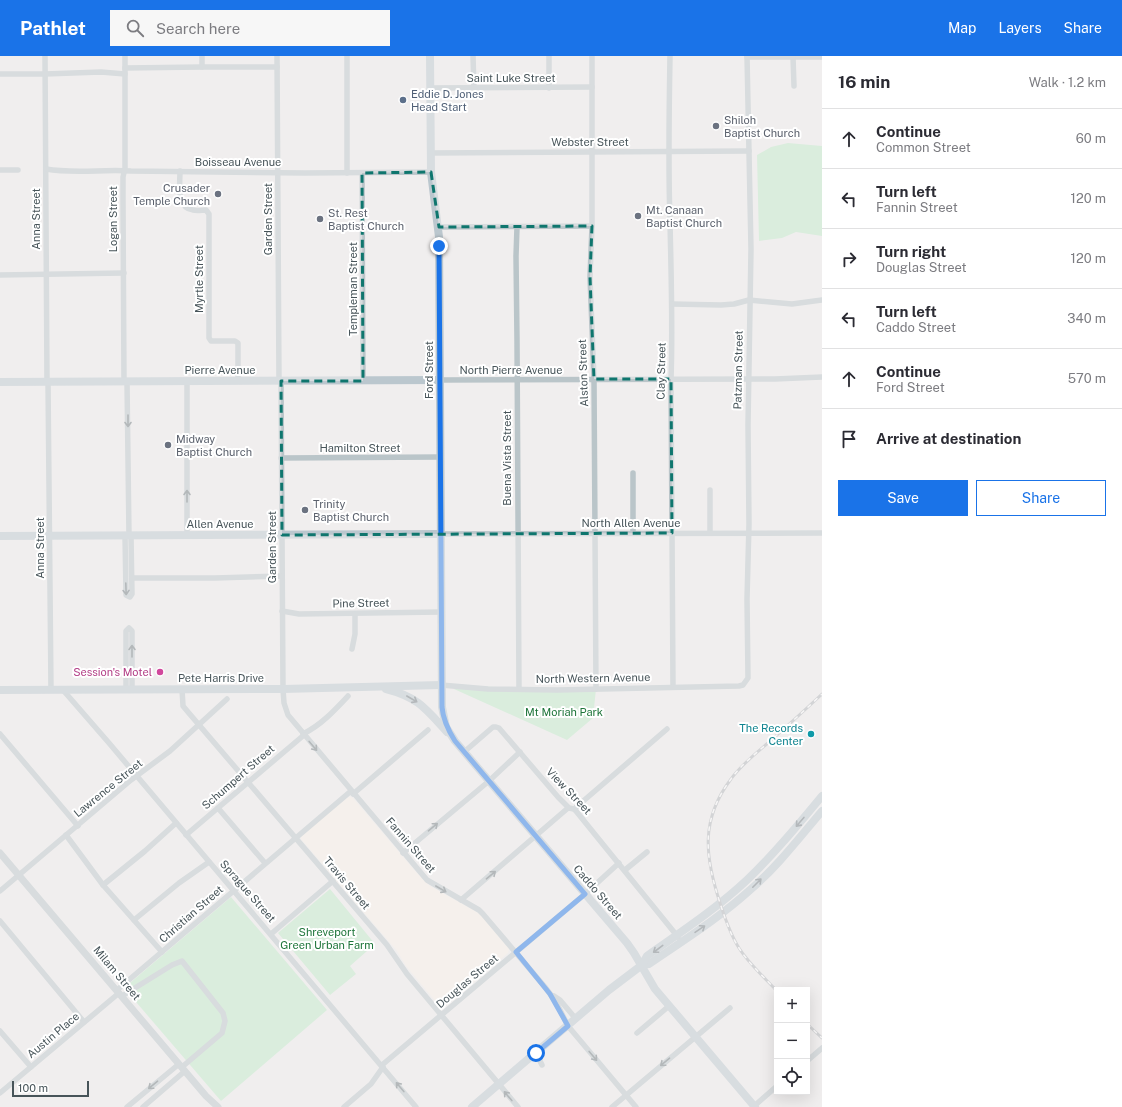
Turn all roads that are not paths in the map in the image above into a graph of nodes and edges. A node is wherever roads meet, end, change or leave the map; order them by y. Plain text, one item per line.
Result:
1 (45, 56) edge
2 (125, 56) edge
3 (202, 56) edge
4 (277, 56) edge
5 (347, 56) edge
6 (430, 56) edge
7 (473, 56) edge
8 (549, 56) edge
9 (592, 56) edge
10 (670, 56) edge
11 (748, 56) edge
12 (793, 57) edge
13 (822, 57) edge
14 (202, 67) junction
15 (277, 67) junction
16 (125, 71) junction
17 (0, 74) edge
18 (45, 74) junction
19 (794, 86) dead end
20 (592, 87) junction
21 (430, 88) junction
22 (474, 88) junction
23 (549, 88) junction
24 (749, 151) junction
25 (592, 152) junction
26 (669, 152) junction
27 (430, 153) junction
28 (46, 169) junction
29 (0, 170) edge
30 (18, 170) dead end
31 (124, 171) junction
32 (180, 172) junction
33 (277, 172) junction
34 (431, 172) junction
35 (348, 173) junction
36 (362, 173) junction
37 (592, 226) junction
38 (438, 227) junction
39 (517, 227) junction
40 (46, 273) junction
41 (124, 273) junction
42 (0, 275) edge
43 (749, 300) junction
44 (822, 300) edge
45 (672, 304) junction
46 (822, 377) edge
47 (594, 379) junction
48 (670, 379) junction
49 (749, 379) junction
50 (440, 380) junction
51 (517, 380) junction
52 (238, 381) junction
53 (280, 381) junction
54 (363, 381) junction
55 (0, 382) edge
56 (48, 382) junction
57 (126, 382) junction
58 (187, 382) junction
59 (440, 457) junction
60 (281, 458) junction
61 (633, 473) dead end
62 (710, 490) dead end
63 (822, 532) edge
64 (633, 533) junction
65 (672, 533) junction
66 (710, 533) junction
67 (748, 533) junction
68 (440, 534) junction
69 (518, 534) junction
70 (595, 534) junction
71 (187, 535) junction
72 (282, 535) junction
73 (0, 536) edge
74 (50, 536) junction
75 (128, 536) junction
76 (282, 576) junction
77 (132, 578) junction
78 (282, 611) junction
79 (441, 612) junction
80 (355, 614) junction
81 (352, 649) dead end
82 (745, 683) joint
83 (442, 685) junction
84 (376, 686) junction
85 (673, 687) junction
86 (182, 689) junction
87 (283, 689) junction
88 (519, 689) junction
89 (596, 689) junction
90 (0, 690) edge
91 (51, 690) junction
92 (62, 690) junction
93 (129, 690) junction
94 (348, 696) dead end
95 (227, 699) dead end
96 (199, 724) junction
97 (667, 729) dead end
98 (428, 730) dead end
99 (0, 734) edge
100 (303, 734) junction
101 (455, 741) junction
102 (464, 752) junction
103 (520, 752) junction
104 (137, 776) junction
105 (488, 781) junction
106 (248, 782) junction
107 (352, 792) junction
108 (822, 796) edge
109 (218, 808) junction
110 (571, 808) junction
111 (822, 811) edge
112 (176, 823) junction
113 (78, 826) junction
114 (66, 835) junction
115 (186, 835) junction
116 (536, 837) junction
117 (296, 838) junction
118 (647, 852) dead end
119 (0, 853) edge
120 (404, 853) junction
121 (209, 862) junction
122 (265, 863) junction
123 (619, 863) junction
124 (625, 870) junction
125 (19, 875) junction
126 (333, 882) junction
127 (103, 885) junction
128 (234, 890) junction
129 (0, 891) edge
130 (585, 894) junction
131 (461, 900) junction
132 (134, 920) junction
133 (0, 922) edge
134 (271, 934) junction
135 (679, 938) junction
136 (162, 952) junction
137 (516, 952) junction
138 (642, 965) junction
139 (119, 993) junction
140 (550, 994) junction
141 (669, 1006) junction
142 (730, 1008) dead end
143 (442, 1016) junction
144 (576, 1019) junction
145 (84, 1022) junction
146 (568, 1026) junction
147 (0, 1031) edge
148 (637, 1033) dead end
149 (695, 1037) junction
150 (822, 1048) edge
151 (536, 1053) junction
152 (809, 1059) edge
153 (542, 1065) dead end
154 (382, 1066) junction
155 (30, 1067) junction
156 (182, 1067) junction
157 (499, 1084) junction
158 (774, 1089) edge
159 (0, 1093) edge
160 (626, 1095) junction
161 (127, 1107) edge
162 (143, 1107) edge
163 (218, 1107) edge
164 (344, 1107) edge
165 (416, 1107) edge
166 (472, 1107) edge
167 (518, 1107) edge
168 (612, 1107) edge
169 (636, 1107) edge
170 (754, 1107) edge

1 - 18 street, Anna Street
2 - 16 street, Logan Street
3 - 14 street
4 - 15 street, Garden Street
5 - 35 street
6 - 21 main road, Ford Street
7 - 22 street
8 - 23 street
9 - 20 street, Alston Street
10 - 26 street, Clay Street
11 - 12 street
11 - 24 street, Patzman Street
12 - 13 street
12 - 19 street
14 - 15 street
14 - 16 street
15 - 33 street, Garden Street
16 - 18 street
16 - 31 street, Logan Street
17 - 18 street
18 - 28 street, Anna Street
20 - 23 street, Saint Luke Street
20 - 25 street, Alston Street
21 - 22 street, Saint Luke Street
21 - 27 main road, Ford Street
22 - 23 street, Saint Luke Street
24 - 26 street, Webster Street
24 - 43 street, Patzman Street
25 - 26 street, Webster Street
25 - 27 street, Webster Street
25 - 37 street, Alston Street
26 - 45 street, Clay Street
27 - 34 main road, Ford Street
28 - 31 street, Boisseau Avenue
28 - 40 street, Anna Street
29 - 30 street
31 - 32 street, Boisseau Avenue
31 - 41 street, Logan Street
32 - 33 street, Boisseau Avenue
32 - 52 street, Myrtle Street
33 - 35 street, Boisseau Avenue
33 - 53 street, Garden Street
34 - 36 street, Boisseau Avenue
34 - 38 main road, Ford Street
35 - 36 street, Boisseau Avenue
36 - 54 street, Templeman Street
37 - 39 street
37 - 47 street, Alston Street
38 - 39 street
38 - 50 main road, Ford Street
39 - 51 street, Buena Vista Street
40 - 41 street
40 - 42 street
40 - 56 street, Anna Street
41 - 57 street, Logan Street
43 - 44 street
43 - 45 street
43 - 49 street, Patzman Street
45 - 48 street, Clay Street
46 - 49 street, North Pierre Avenue
47 - 48 street, North Pierre Avenue
47 - 51 street, North Pierre Avenue
47 - 70 street, Alston Street
48 - 49 street, North Pierre Avenue
48 - 65 street, Clay Street
49 - 67 street, Patzman Street
50 - 51 street, North Pierre Avenue
50 - 54 main road, Pierre Avenue
50 - 59 main road, Ford Street
51 - 69 street, Buena Vista Street
52 - 53 main road, Pierre Avenue
52 - 58 main road, Pierre Avenue
53 - 54 main road, Pierre Avenue
53 - 60 street, Garden Street
55 - 56 main road, Pierre Avenue
56 - 57 main road, Pierre Avenue
56 - 74 street, Anna Street
57 - 58 main road, Pierre Avenue
57 -> 75 street, Logan Street
71 -> 58 street
59 - 60 street, Hamilton Street
59 - 68 main road, Ford Street
60 - 72 street, Garden Street
61 - 64 street
62 - 66 street
63 - 67 street, North Allen Avenue
64 - 65 street, North Allen Avenue
64 - 70 street, North Allen Avenue
65 - 66 street, North Allen Avenue
65 - 85 street, Clay Street
66 - 67 street, North Allen Avenue
67 - 82 street, Patzman Street
68 - 69 street, North Allen Avenue
68 - 72 main road, Allen Avenue
68 - 79 main road, Ford Street
69 - 70 street, North Allen Avenue
69 - 88 street, Buena Vista Street
70 - 89 street, Alston Street
71 - 72 main road, Allen Avenue
71 - 75 main road, Allen Avenue
72 - 76 street, Garden Street
73 - 74 main road, Allen Avenue
74 - 75 main road, Allen Avenue
74 - 91 street, Anna Street
75 - 77 street, Logan Street
75 -> 77 street, Logan Street
76 - 77 street
76 - 78 street, Garden Street
78 - 80 street, Pine Street
78 - 87 street, Garden Street
79 - 80 street, Pine Street
79 - 83 main road, Ford Street
80 - 81 street
82 - 85 street, North Western Avenue
83 - 84 main road, Pete Harris Drive
83 - 88 street, North Western Avenue
83 - 101 main road, Caddo Street
84 - 87 main road, Pete Harris Drive
84 -> 101 main road
85 - 89 street, North Western Avenue
86 - 87 main road, Pete Harris Drive
86 - 93 main road, Pete Harris Drive
86 - 96 street, Travis Street
87 - 100 street, Fannin Street
88 - 89 street, North Western Avenue
90 - 91 main road, Pete Harris Drive
91 - 92 main road, Pete Harris Drive
92 - 93 main road, Pete Harris Drive
92 - 104 street, Sprague Street
93 -> 93 street
94 - 100 street, Schumpert Street
95 - 96 street, Lawrence Street
96 - 104 street, Lawrence Street
96 - 106 street, Travis Street
97 - 110 street
98 - 107 street, Christian Street
99 - 113 street
100 - 106 street, Schumpert Street
100 -> 107 street, Fannin Street
101 - 102 main road, Caddo Street
102 - 103 street, View Street
102 - 105 main road, Caddo Street
103 - 105 street
103 - 110 street, View Street
104 - 112 street, Sprague Street
104 - 113 street, Lawrence Street
105 - 116 main road, Caddo Street
120 -> 105 street
106 - 109 street, Schumpert Street
106 - 117 street, Travis Street
107 - 117 street, Christian Street
107 - 120 street, Fannin Street
108 -> 135 main road
109 - 115 street, Schumpert Street
109 - 122 street
110 - 116 street
110 - 123 street, View Street
135 -> 111 main road
112 - 115 street, Sprague Street
112 - 127 street
113 - 114 street, Lawrence Street
114 - 125 street, Lawrence Street
114 - 127 street
115 - 121 street, Sprague Street
116 - 130 main road, Caddo Street
131 -> 116 street
117 - 122 street, Christian Street
117 - 126 street, Travis Street
118 - 124 street
119 - 125 street, Milam Street
120 -> 131 street, Fannin Street
121 - 128 street, Sprague Street
121 - 132 street
122 - 128 street, Christian Street
123 - 124 street, View Street
123 - 130 street, Douglas Street
124 - 135 street, View Street
125 - 129 street, Lawrence Street
125 - 139 street, Milam Street
126 - 134 street
126 - 143 street, Travis Street
127 - 132 street
128 - 134 street, Sprague Street
128 - 136 street, Christian Street
130 - 137 street, Douglas Street
130 - 138 main road, Caddo Street
131 - 137 street, Fannin Street
132 - 136 street
133 - 145 street
134 - 154 street, Sprague Street
135 - 138 main road
136 - 139 street, Christian Street
137 - 140 street, Fannin Street
137 - 143 street, Douglas Street
138 - 141 main road, Caddo Street
138 - 144 main road
139 - 145 street, Austin Place
139 - 156 street, Milam Street
139 - 156 street
140 - 144 street, Fannin Street
140 - 146 street, Fannin Street
141 - 148 street
141 - 149 main road, Caddo Street
142 - 149 street
143 - 154 street, Douglas Street
143 - 157 street, Travis Street
144 - 146 main road
145 - 155 street, Austin Place
146 - 151 main road
146 -> 160 street, Fannin Street
147 - 155 street
149 -> 160 street
149 - 170 main road, Caddo Street
150 - 152 street
151 - 153 street
151 - 157 main road
154 - 164 street, Douglas Street
165 -> 154 street, Sprague Street
155 - 159 street, Austin Place
156 -> 161 street
156 - 162 street
156 - 163 street, Milam Street
157 - 166 main road
167 -> 157 street, Travis Street
158 - 170 street
160 - 168 street
160 - 169 street, Fannin Street

